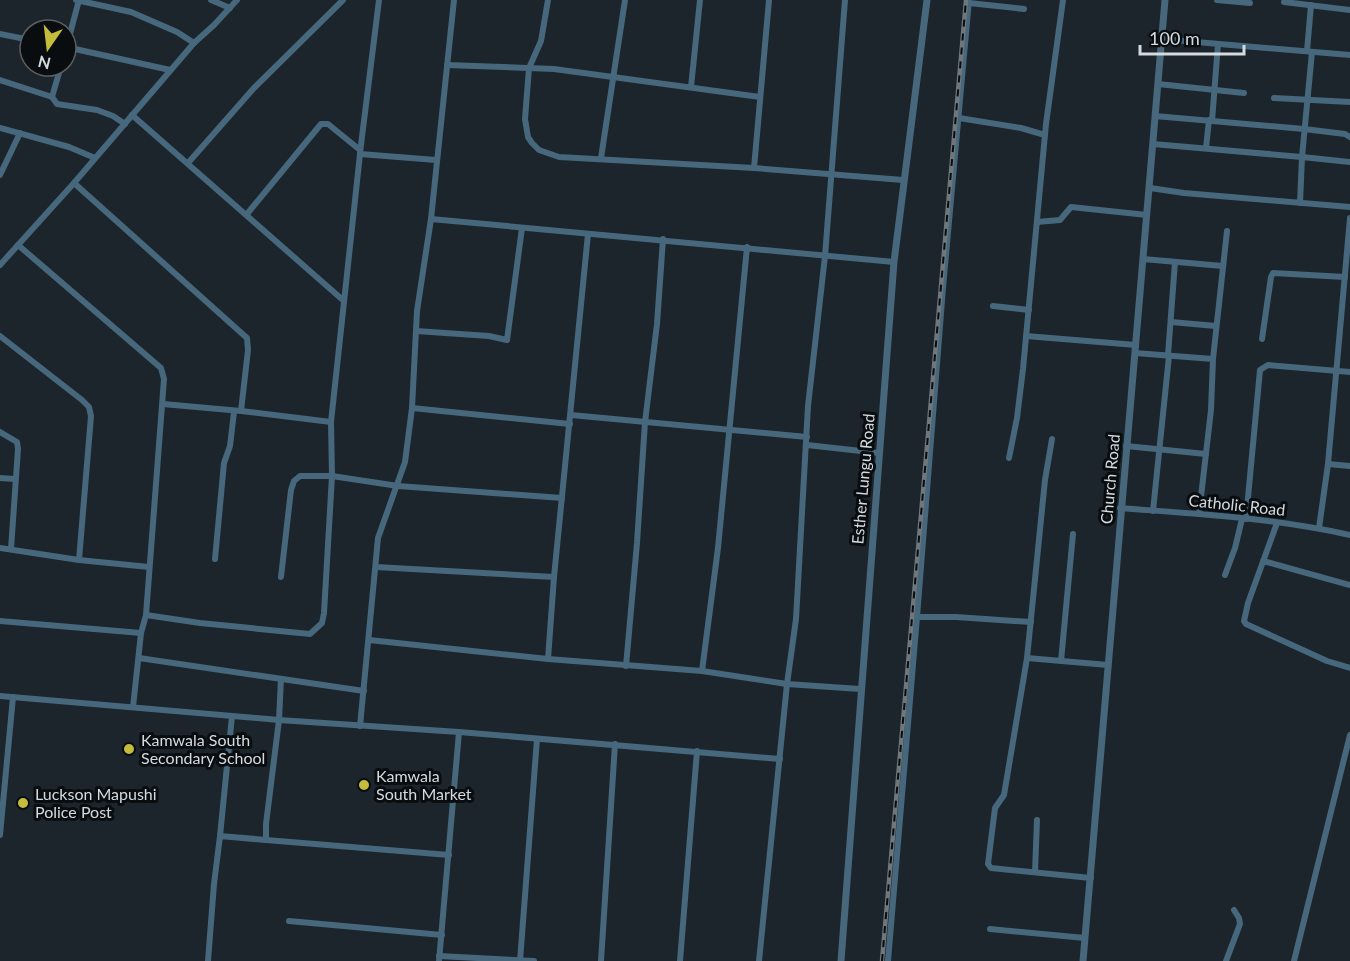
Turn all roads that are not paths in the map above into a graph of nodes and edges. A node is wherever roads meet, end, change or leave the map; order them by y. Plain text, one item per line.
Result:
1 (78, 0) edge
2 (211, 0) edge
3 (237, 0) edge
4 (343, 0) edge
5 (379, 0) edge
6 (454, 0) edge
7 (548, 0) edge
8 (625, 0) edge
9 (700, 0) edge
10 (769, 0) edge
11 (845, 0) edge
12 (927, 0) edge
13 (1063, 0) edge
14 (1165, 0) edge
15 (1217, 0) edge
16 (1222, 0) edge
17 (969, 2) edge
18 (1284, 2) dead end
19 (1250, 3) dead end
20 (1315, 3) edge
21 (230, 8) junction
22 (1024, 9) dead end
23 (1350, 10) edge
24 (74, 18) edge
25 (0, 34) edge
26 (18, 38) edge
27 (1161, 39) junction
28 (194, 43) junction
29 (1218, 44) junction
30 (78, 51) edge
31 (1309, 52) junction
32 (1350, 55) edge
33 (447, 65) junction
34 (529, 68) junction
35 (170, 70) junction
36 (613, 77) junction
37 (58, 78) edge
38 (0, 80) edge
39 (1158, 84) junction
40 (691, 87) junction
41 (1214, 90) junction
42 (1244, 93) dead end
43 (52, 97) junction
44 (760, 97) junction
45 (1274, 98) dead end
46 (1307, 99) junction
47 (1350, 102) edge
48 (132, 115) junction
49 (1155, 116) junction
50 (959, 118) junction
51 (1210, 121) junction
52 (125, 124) junction
53 (0, 128) edge
54 (1304, 129) junction
55 (20, 133) junction
56 (1046, 135) junction
57 (1350, 137) edge
58 (1154, 144) junction
59 (1206, 148) junction
60 (360, 152) junction
61 (1302, 157) junction
62 (95, 158) junction
63 (601, 158) junction
64 (436, 160) junction
65 (1350, 162) edge
66 (188, 163) junction
67 (754, 168) junction
68 (832, 174) junction
69 (0, 175) edge
70 (903, 180) junction
71 (74, 183) junction
72 (1150, 188) junction
73 (1300, 203) junction
74 (1350, 207) edge
75 (247, 214) junction
76 (1147, 215) junction
77 (1350, 218) edge
78 (430, 219) junction
79 (1037, 222) junction
80 (522, 228) junction
81 (1227, 231) dead end
82 (588, 234) junction
83 (663, 239) junction
84 (18, 245) junction
85 (747, 247) junction
86 (825, 256) junction
87 (1143, 259) junction
88 (894, 262) junction
89 (1175, 262) junction
90 (0, 265) edge
91 (1223, 266) junction
92 (1345, 277) junction
93 (344, 301) junction
94 (993, 306) dead end
95 (1029, 310) junction
96 (1342, 318) junction
97 (1350, 318) edge
98 (1170, 322) junction
99 (1216, 326) junction
100 (416, 331) junction
101 (0, 336) edge
102 (1026, 336) junction
103 (1262, 339) dead end
104 (1136, 349) junction
105 (1168, 355) junction
106 (1213, 359) junction
107 (1336, 371) junction
108 (1350, 372) edge
109 (163, 404) junction
110 (412, 408) junction
111 (241, 411) junction
112 (234, 412) junction
113 (571, 415) junction
114 (331, 422) junction
115 (645, 422) junction
116 (570, 424) junction
117 (728, 429) junction
118 (0, 432) edge
119 (807, 437) junction
120 (1052, 439) dead end
121 (807, 445) junction
122 (1126, 446) junction
123 (1160, 450) junction
124 (879, 453) junction
125 (1206, 454) junction
126 (1009, 458) dead end
127 (1328, 464) junction
128 (1350, 466) edge
129 (332, 476) junction
130 (0, 478) edge
131 (15, 479) junction
132 (398, 486) junction
133 (562, 498) junction
134 (1120, 508) junction
135 (1154, 511) junction
136 (1199, 514) junction
137 (1244, 519) junction
138 (1277, 523) junction
139 (1319, 528) junction
140 (1073, 534) dead end
141 (1350, 535) edge
142 (0, 548) edge
143 (11, 549) junction
144 (215, 559) dead end
145 (80, 560) junction
146 (1263, 561) junction
147 (149, 567) junction
148 (376, 567) junction
149 (1225, 575) dead end
150 (281, 577) dead end
151 (554, 577) junction
152 (1350, 585) edge
153 (146, 615) junction
154 (917, 617) junction
155 (0, 621) edge
156 (1031, 622) junction
157 (141, 633) junction
158 (369, 640) junction
159 (139, 658) junction
160 (1027, 658) junction
161 (548, 659) junction
162 (1061, 661) junction
163 (1108, 665) junction
164 (626, 666) junction
165 (1350, 668) edge
166 (702, 671) junction
167 (281, 679) junction
168 (787, 684) junction
169 (860, 689) junction
170 (364, 691) junction
171 (0, 696) edge
172 (13, 697) junction
173 (133, 707) junction
174 (232, 716) junction
175 (279, 720) junction
176 (360, 726) junction
177 (459, 732) junction
178 (1350, 735) edge
179 (537, 739) junction
180 (615, 744) junction
181 (697, 751) junction
182 (780, 759) junction
183 (1037, 820) dead end
184 (1, 822) edge
185 (0, 835) edge
186 (220, 836) junction
187 (266, 840) junction
188 (449, 855) junction
189 (1035, 872) junction
190 (1090, 878) junction
191 (1234, 910) dead end
192 (289, 921) dead end
193 (990, 930) dead end
194 (442, 935) junction
195 (1085, 938) junction
196 (439, 958) edge
197 (208, 961) edge
198 (520, 961) edge
199 (534, 961) edge
200 (601, 961) edge
201 (680, 961) edge
202 (759, 961) edge
203 (841, 961) edge
204 (888, 961) edge
205 (1083, 961) edge
206 (1226, 961) edge
207 (1294, 961) edge

1 - 24 street
1 - 28 street
2 - 21 street
3 - 21 street
4 - 66 street
5 - 60 street
6 - 33 street
7 - 34 street
8 - 36 street
9 - 40 street
10 - 44 street
11 - 68 street
12 - 70 street, Esther Lungu Road
13 - 56 street
14 - 27 street, Church Road
15 - 16 street
16 - 19 street
17 - 22 street
17 - 50 street
18 - 20 street
20 - 23 street
20 - 31 street
21 - 28 street
25 - 26 street
27 - 29 street
27 - 39 street, Church Road
28 - 35 street
29 - 31 street
29 - 41 street
30 - 35 street
31 - 32 street
31 - 46 street
33 - 34 street
33 - 64 street
34 - 36 street
34 - 63 street
35 - 48 street
36 - 40 street
36 - 63 street
37 - 43 street
38 - 43 street
39 - 41 street
39 - 49 street, Church Road
40 - 44 street
41 - 42 street
41 - 51 street
43 - 52 street
44 - 67 street
45 - 46 street
46 - 47 street
46 - 54 street
48 - 52 street
48 - 66 street
49 - 51 street
49 - 58 street, Church Road
50 - 56 street
50 - 154 street
51 - 54 street
51 - 59 street
52 - 62 street
53 - 55 street
54 - 57 street
54 - 61 street
55 - 62 street
55 - 69 street
56 - 79 street
58 - 59 street
58 - 72 street, Church Road
59 - 61 street
60 - 64 street
60 - 75 street
60 - 93 street
61 - 65 street
61 - 73 street
62 - 71 street
63 - 67 street
64 - 78 street
66 - 75 street
67 - 68 street
68 - 70 street
68 - 86 street
70 - 88 street, Esther Lungu Road
71 - 84 street
71 - 111 street
72 - 73 street
72 - 76 street, Church Road
73 - 74 street
75 - 93 street
76 - 79 street
76 - 87 street, Church Road
77 - 92 street
78 - 80 street
78 - 100 street
79 - 95 street
80 - 82 street
80 - 100 street
81 - 91 street
82 - 83 street
82 - 113 street
83 - 85 street
83 - 115 street
84 - 90 street
84 - 109 street
85 - 86 street
85 - 117 street
86 - 88 street
86 - 119 street
87 - 89 street
87 - 104 street, Church Road
88 - 124 street, Esther Lungu Road
89 - 91 street
89 - 98 street
91 - 99 street
92 - 96 street
92 - 103 street
93 - 114 street
94 - 95 street
95 - 102 street
96 - 97 street
96 - 107 street
98 - 99 street
98 - 105 street
99 - 106 street
100 - 110 street
101 - 145 street
102 - 104 street
102 - 126 street
104 - 105 street
104 - 122 street, Church Road
105 - 106 street
105 - 123 street
106 - 125 street
107 - 108 street
107 - 127 street
107 - 137 street
109 - 112 street
109 - 147 street
110 - 116 street
110 - 132 street
111 - 112 street
111 - 114 street
112 - 144 street
113 - 115 street
113 - 116 street
114 - 129 street
115 - 117 street
115 - 164 street
116 - 133 street
117 - 119 street
117 - 166 street
118 - 131 street
119 - 121 street
120 - 156 street
121 - 124 street
121 - 168 street
122 - 123 street
122 - 134 street, Church Road
123 - 125 street
123 - 135 street
124 - 169 street, Esther Lungu Road
125 - 136 street
127 - 128 street
127 - 139 street
129 - 132 street
129 - 150 street
129 - 153 street
130 - 131 street
131 - 143 street
132 - 133 street
132 - 148 street
133 - 151 street
134 - 135 street, Catholic Road
134 - 163 street, Church Road
135 - 136 street, Catholic Road
136 - 137 street, Catholic Road
137 - 138 street, Catholic Road
137 - 149 street
138 - 139 street, Catholic Road
138 - 146 street
139 - 141 street, Catholic Road
140 - 162 street
142 - 143 street
143 - 145 street
145 - 147 street
146 - 152 street
146 - 165 street
147 - 153 street
148 - 151 street
148 - 158 street
151 - 161 street
153 - 157 street
154 - 156 street
154 - 204 street
155 - 157 street
156 - 160 street
157 - 159 street
158 - 161 street
158 - 170 street
159 - 167 street
159 - 173 street
160 - 162 street
160 - 189 street
161 - 164 street
162 - 163 street
163 - 190 street, Church Road
164 - 166 street
166 - 168 street
167 - 170 street
167 - 175 street
168 - 169 street
168 - 182 street
169 - 203 street, Esther Lungu Road
170 - 176 street
171 - 172 street
172 - 173 street
172 - 184 street
173 - 174 street
174 - 175 street
174 - 186 street
175 - 176 street
175 - 187 street
176 - 177 street
177 - 179 street
177 - 188 street
178 - 207 street
179 - 180 street
179 - 198 street
180 - 181 street
180 - 200 street
181 - 182 street
181 - 201 street
182 - 202 street
183 - 189 street
184 - 185 street
186 - 187 street
186 - 197 street
187 - 188 street
188 - 194 street
189 - 190 street
190 - 195 street, Church Road
191 - 206 street
192 - 194 street
193 - 195 street
194 - 196 street
195 - 205 street, Church Road
196 - 198 street
198 - 199 street

